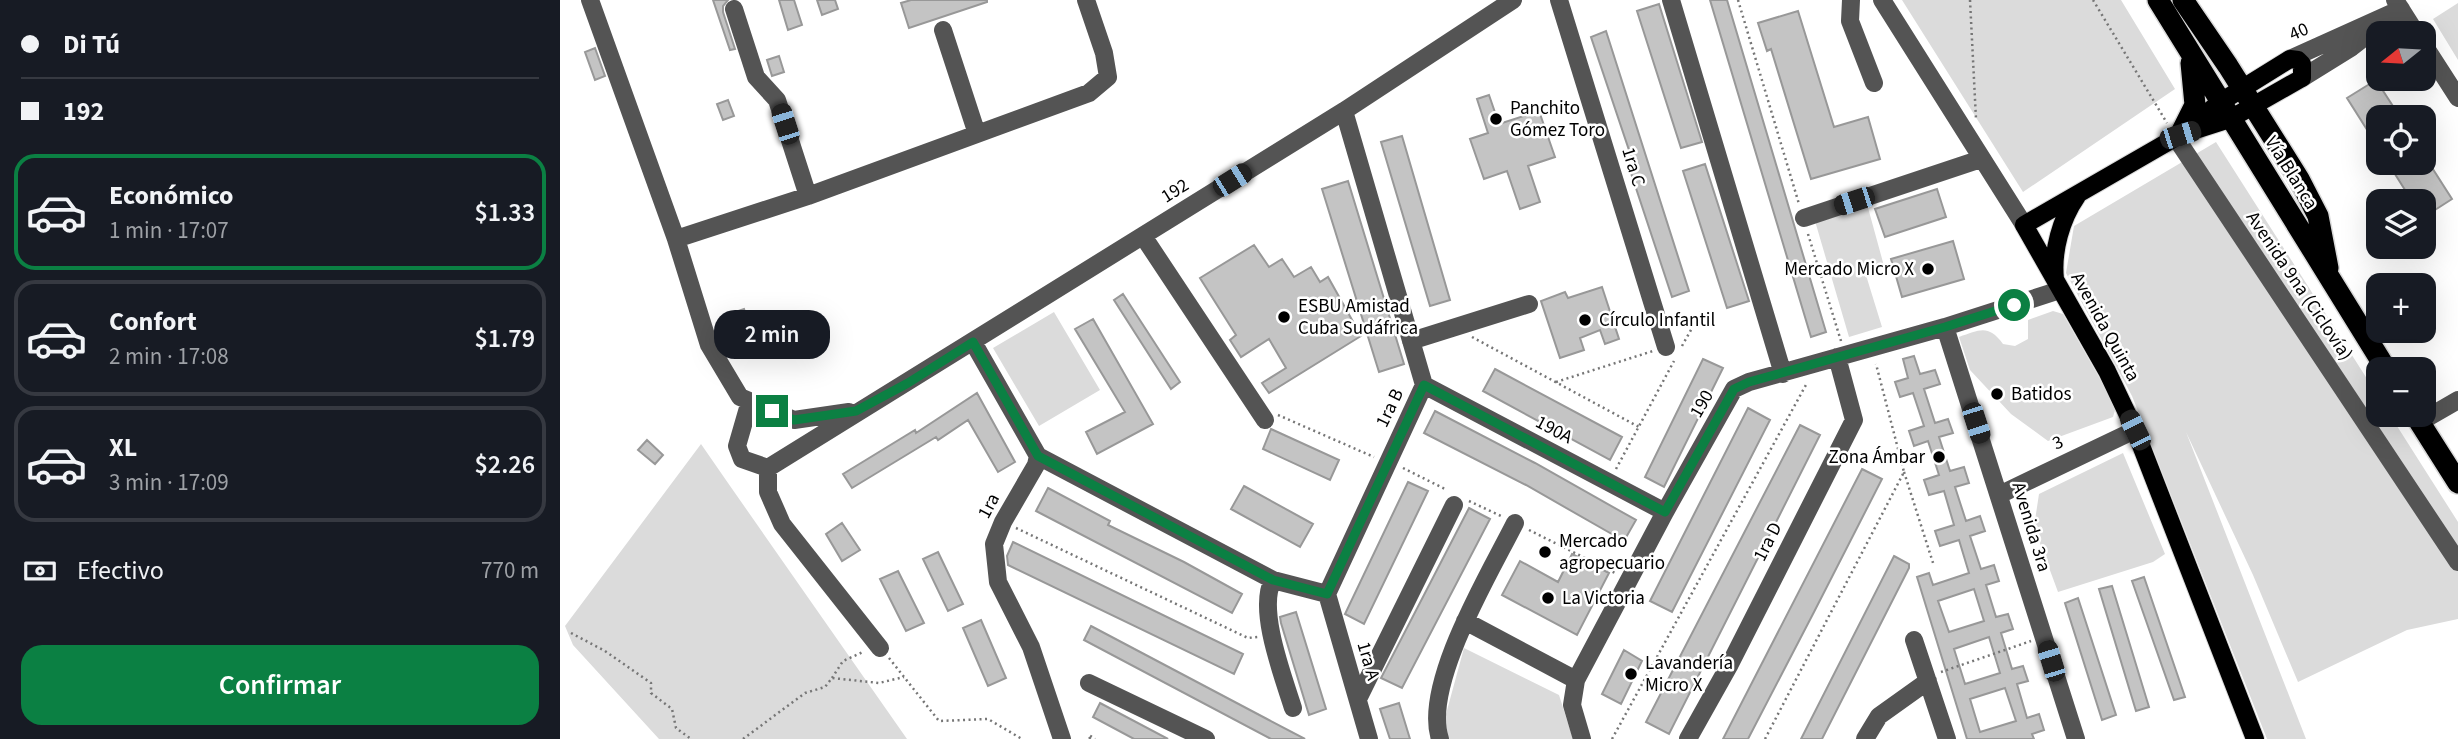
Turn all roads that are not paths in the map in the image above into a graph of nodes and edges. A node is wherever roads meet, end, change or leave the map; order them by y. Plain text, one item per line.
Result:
1 (590, 0) edge
2 (1086, 0) edge
3 (1513, 0) edge
4 (1559, 0) edge
5 (1671, 0) edge
6 (1851, 0) edge
7 (1881, 0) edge
8 (2158, 0) edge
9 (2183, 0) edge
10 (2404, 3) edge
11 (734, 9) dead end
12 (2411, 21) edge
13 (943, 30) dead end
14 (2189, 51) junction
15 (2290, 60) junction
16 (2436, 64) edge
17 (2302, 78) junction
18 (1874, 83) dead end
19 (2242, 88) junction
20 (2458, 98) edge
21 (2254, 106) junction
22 (1344, 111) junction
23 (2225, 111) junction
24 (977, 134) junction
25 (2178, 136) junction
26 (1981, 159) junction
27 (2079, 193) junction
28 (808, 196) junction
29 (1804, 218) road end
30 (2024, 225) junction
31 (1143, 236) junction
32 (676, 239) junction
33 (2331, 280) junction
34 (2058, 286) junction
35 (1529, 304) dead end
36 (1945, 327) junction
37 (1411, 341) junction
38 (973, 342) junction
39 (1666, 346) road end
40 (1841, 356) junction
41 (2379, 357) edge
42 (1783, 374) junction
43 (1424, 385) junction
44 (745, 399) junction
45 (2458, 400) edge
46 (2436, 410) edge
47 (856, 411) junction
48 (1265, 419) dead end
49 (2423, 427) edge
50 (2135, 430) junction
51 (1038, 456) junction
52 (768, 468) junction
53 (2458, 483) edge
54 (1999, 495) junction
55 (1454, 505) dead end
56 (1665, 512) junction
57 (1516, 523) dead end
58 (2458, 562) edge
59 (1273, 580) junction
60 (1327, 594) junction
61 (1465, 621) junction
62 (1914, 640) dead end
63 (880, 648) road end
64 (1576, 680) junction
65 (1928, 681) junction
66 (1089, 683) dead end
67 (1358, 699) junction
68 (1293, 708) dead end
69 (1062, 739) edge
70 (1206, 739) edge
71 (1370, 739) edge
72 (1440, 739) edge
73 (1582, 739) edge
74 (1688, 739) edge
75 (1865, 739) edge
76 (1947, 739) edge
77 (2076, 739) edge
78 (2255, 739) edge

1 - 32 street
2 - 24 street
3 - 22 street, 192
4 - 39 street, 1ra C
5 - 42 street
6 - 18 street
7 - 26 street, Avenida Quinta
8 - 14 highway, Vía Blanca
9 - 19 highway
10 - 12 street
10 - 15 street, 40
10 - 17 street, 40
11 - 28 street
13 - 24 street
14 - 23 highway, Vía Blanca
14 - 25 highway
15 - 17 main road
15 - 19 main road, 40
16 - 20 street
17 - 21 main road, 40
19 - 21 highway
19 - 23 main road, 40
21 - 23 main road, 40
21 - 33 highway
22 - 31 street, 192
22 - 37 street, 1ra B
23 - 25 main road
23 - 33 highway, Vía Blanca
24 - 28 street
25 - 27 main road
25 - 58 street, Avenida 9na (Ciclovía)
26 - 29 street
26 - 30 street, Avenida Quinta
27 - 30 main road
27 - 34 main road
28 - 32 street
30 - 34 main road, Avenida Quinta
31 - 38 street, 192
31 - 48 street
32 - 44 street
33 - 41 highway, Vía Blanca
34 - 36 street, 190
34 - 50 main road, Avenida Quinta
35 - 37 street
36 - 40 street, 190
36 - 54 street, Avenida 3ra
37 - 43 street, 1ra B
38 - 47 street, 192
38 - 51 street
40 - 42 street, 190
40 - 74 street, 1ra D
42 - 56 street, 190
43 - 56 street, 190A
43 - 60 street, 1ra B
44 - 47 street, 192
44 - 52 street
45 - 46 street
47 - 52 street, 192
49 - 53 highway
50 - 54 street, 3
50 - 78 main road, Avenida Quinta
51 - 59 street
51 - 69 street, 1ra
52 - 63 street
54 - 77 street, Avenida 3ra
55 - 67 street
56 - 64 street, 190
57 - 61 street
59 - 60 street
59 - 68 street
60 - 67 street, 1ra A
61 - 64 street
61 - 72 street
62 - 65 street
64 - 73 street, 190
65 - 75 street
65 - 76 street
66 - 70 street
67 - 71 street, 1ra A

